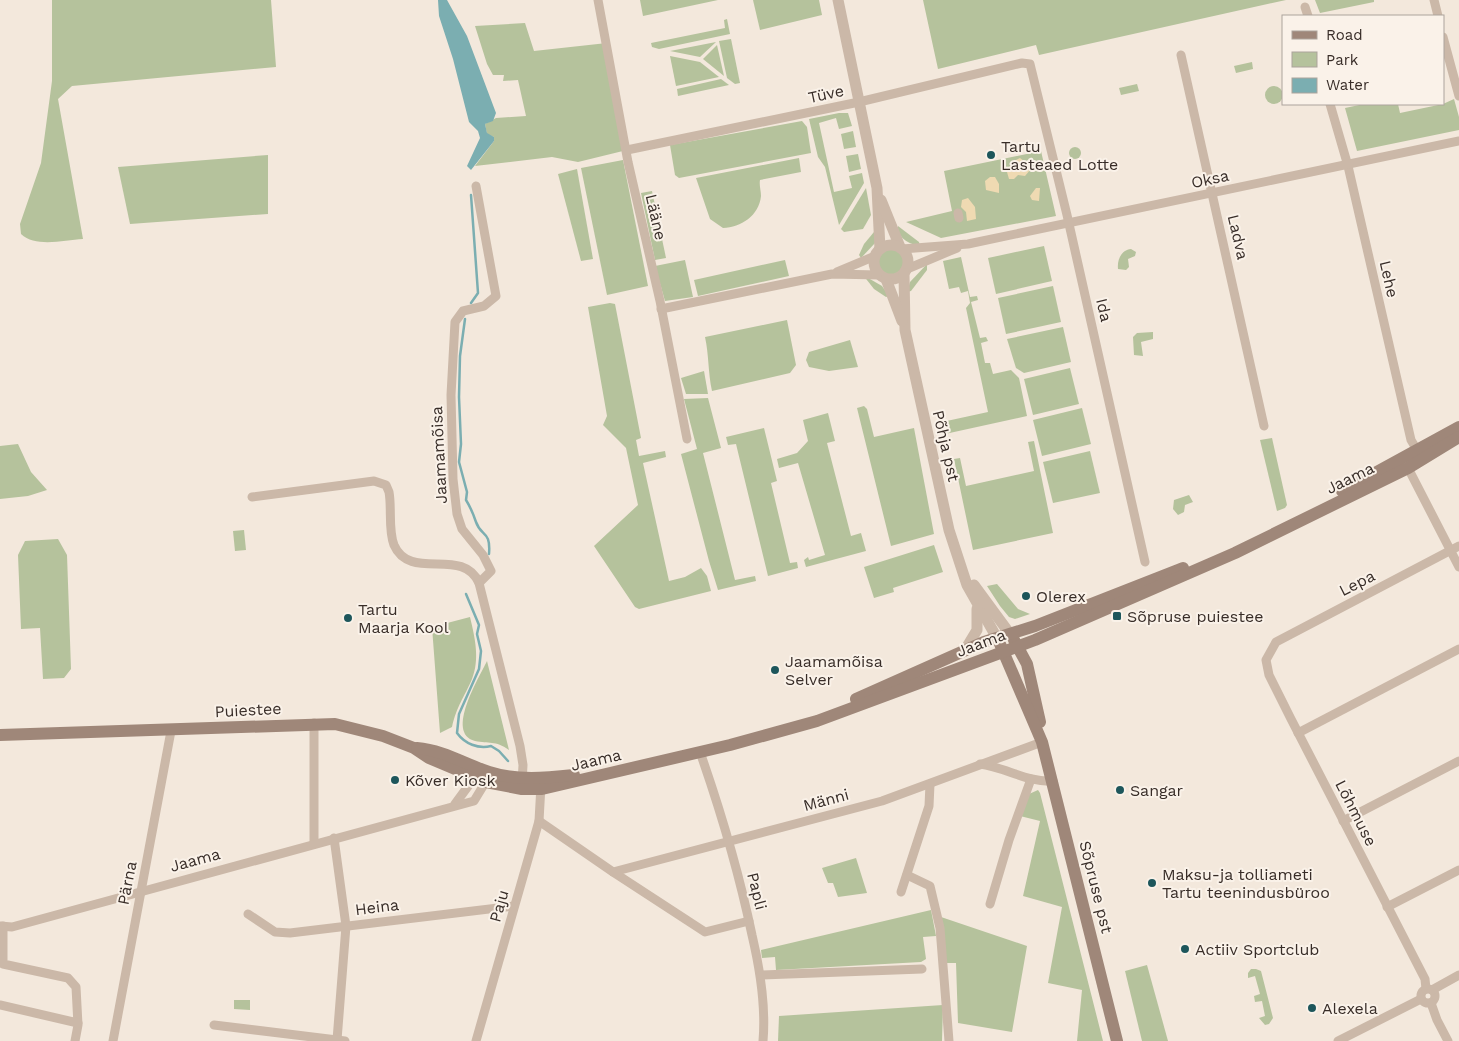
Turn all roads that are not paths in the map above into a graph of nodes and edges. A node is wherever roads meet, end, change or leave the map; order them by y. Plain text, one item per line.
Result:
1 (598, 0) edge
2 (838, 0) edge
3 (1434, 0) edge
4 (1438, 15) edge
5 (1444, 41) edge
6 (1181, 55) dead end
7 (1030, 64) joint
8 (1459, 96) edge
9 (859, 102) junction
10 (1330, 105) edge
11 (1459, 141) edge
12 (626, 150) junction
13 (1348, 166) junction
14 (476, 186) dead end
15 (877, 188) junction
16 (1213, 194) junction
17 (1069, 224) junction
18 (968, 244) junction
19 (901, 248) junction
20 (877, 253) junction
21 (905, 272) junction
22 (832, 274) junction
23 (882, 277) junction
24 (662, 310) junction
25 (905, 330) junction
26 (1264, 426) dead end
27 (1459, 427) edge
28 (1459, 437) edge
29 (687, 439) dead end
30 (1421, 455) junction
31 (1408, 468) junction
32 (252, 497) dead end
33 (1455, 548) edge
34 (1145, 562) dead end
35 (1459, 567) edge
36 (961, 568) junction
37 (479, 583) junction
38 (976, 604) junction
39 (1010, 634) junction
40 (997, 638) junction
41 (1018, 646) junction
42 (1459, 649) edge
43 (965, 650) junction
44 (1272, 650) joint
45 (1005, 651) junction
46 (314, 723) junction
47 (171, 731) junction
48 (1298, 733) junction
49 (0, 735) edge
50 (1042, 742) junction
51 (700, 752) junction
52 (1001, 755) junction
53 (1459, 761) edge
54 (980, 764) junction
55 (1003, 768) junction
56 (483, 775) junction
57 (1031, 779) junction
58 (1053, 781) junction
59 (522, 784) junction
60 (541, 784) junction
61 (930, 784) junction
62 (455, 804) junction
63 (1343, 821) junction
64 (539, 822) junction
65 (334, 838) junction
66 (728, 841) junction
67 (314, 844) junction
68 (1459, 870) edge
69 (613, 872) junction
70 (907, 875) junction
71 (140, 892) junction
72 (901, 892) dead end
73 (990, 904) dead end
74 (514, 906) junction
75 (1387, 907) junction
76 (248, 914) dead end
77 (749, 921) junction
78 (2, 926) edge
79 (346, 926) junction
80 (2, 963) edge
81 (922, 969) dead end
82 (761, 975) junction
83 (1459, 975) edge
84 (1429, 990) junction
85 (1421, 999) junction
86 (1431, 1003) junction
87 (0, 1005) edge
88 (78, 1023) junction
89 (214, 1025) dead end
90 (341, 1040) edge
91 (75, 1041) edge
92 (113, 1041) edge
93 (476, 1041) edge
94 (762, 1041) edge
95 (949, 1041) edge
96 (1117, 1041) edge
97 (1338, 1041) edge
98 (1448, 1041) edge

1 - 12 street, Lääne
2 - 9 street
3 - 4 street
5 - 8 street
6 - 16 street, Ladva
7 - 9 street, Tüve
7 - 17 street, Ida
9 - 12 street, Tüve
9 - 15 street
10 - 13 street, Lehe
11 - 13 street, Oksa
12 - 24 street, Lääne
13 - 16 street, Oksa
13 - 30 street, Lehe
14 - 37 street, Jaamamõisa
15 - 19 street
15 - 20 street
16 - 17 street, Oksa
16 - 26 street, Ladva
17 - 18 street, Oksa
17 - 34 street, Ida
18 - 19 street, Oksa
18 - 21 street, Oksa
19 - 20 street
19 - 21 street
20 - 22 street
20 - 23 street
21 - 23 street
21 - 25 street, Põhja pst
22 - 23 street
22 - 24 street
23 - 25 street, Põhja pst
24 - 29 street, Lääne
25 - 36 street, Põhja pst
27 - 30 main road, Jaama
28 - 30 main road, Jaama
30 - 31 main road, Jaama
30 - 39 main road, Jaama
31 - 33 street
31 - 41 main road, Jaama
32 - 37 street
33 - 35 street
33 - 44 street, Lepa
36 - 38 street, Põhja pst
36 - 39 street, Põhja pst
37 - 59 street
38 - 40 street, Põhja pst
38 - 43 street
39 - 40 main road, Jaama
39 - 41 main road, Sõpruse pst
40 - 43 main road, Jaama
40 - 45 main road, Sõpruse pst
41 - 45 main road, Jaama
41 - 50 main road, Sõpruse pst
42 - 48 street
43 - 60 main road, Jaama
44 - 48 street, Lõhmuse
45 - 50 main road, Sõpruse pst
45 - 51 main road, Jaama
46 - 47 main road, Puiestee
46 - 56 main road, Puiestee
46 - 67 street
47 - 49 main road, Puiestee
47 - 71 street, Pärna
48 - 63 street, Lõhmuse
50 - 52 street, Männi
50 - 58 main road, Sõpruse pst
51 - 60 main road, Jaama
51 - 66 street, Papli
52 - 54 street, Männi
52 - 55 street
53 - 63 street
54 - 55 street
54 - 61 street, Männi
55 - 57 street
56 - 59 main road, Jaama
56 - 62 street
56 - 62 street, Jaama
57 - 58 street
57 - 73 street
58 - 96 main road, Sõpruse pst
59 - 60 main road, Jaama
60 - 64 street, Paju
61 - 66 street, Männi
61 - 70 street
62 - 65 street, Jaama
63 - 75 street, Lõhmuse
64 - 69 street
64 - 74 street, Paju
65 - 67 street, Jaama
65 - 79 street
66 - 69 street, Männi
66 - 77 street, Papli
67 - 71 street, Jaama
68 - 75 street
69 - 77 street
70 - 72 street
70 - 95 street
71 - 78 street, Jaama
71 - 92 street, Pärna
74 - 79 street, Heina
74 - 93 street, Paju
75 - 84 street, Lõhmuse
76 - 79 street, Heina
77 - 82 street, Papli
78 - 80 street
79 - 90 street
80 - 88 street
81 - 82 street
82 - 94 street, Papli
83 - 84 street
84 - 85 street
84 - 86 street
85 - 86 street
85 - 97 street
86 - 98 street
87 - 88 street
88 - 91 street
89 - 90 street

